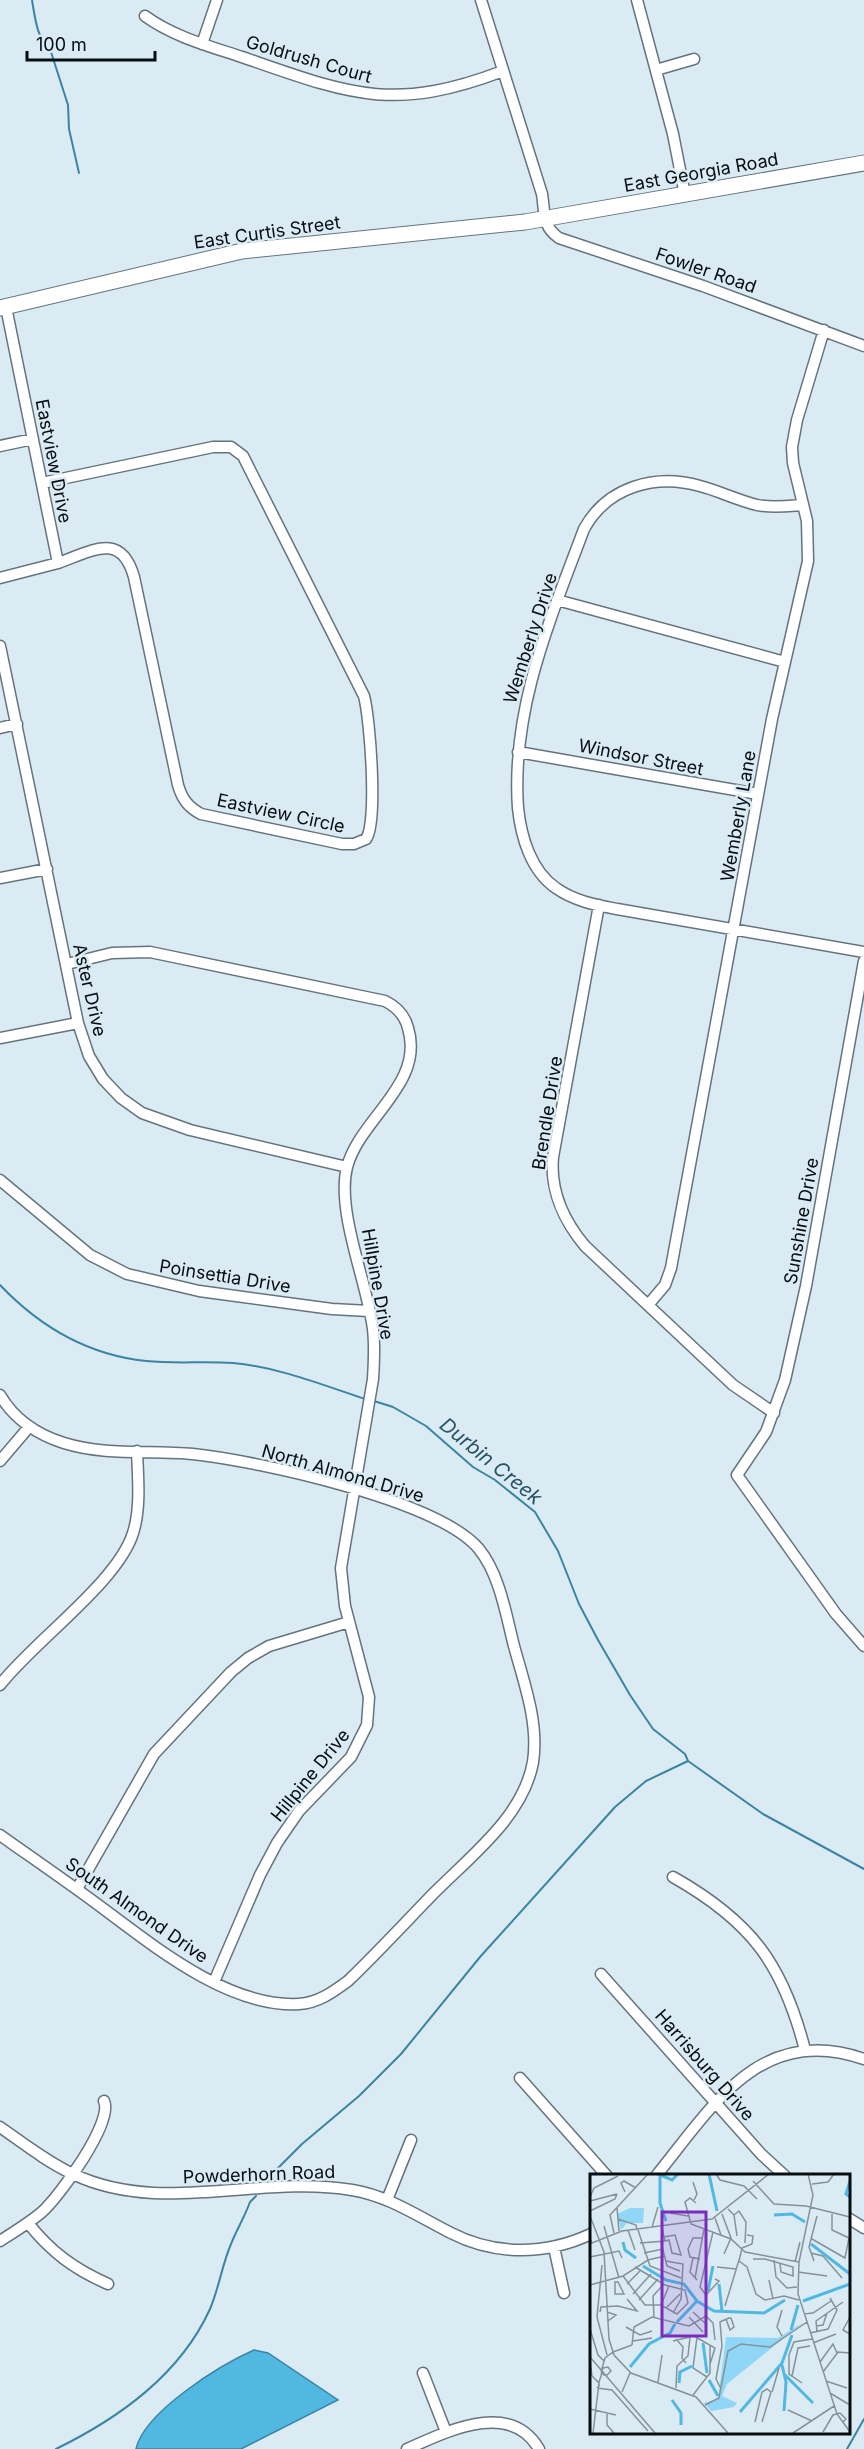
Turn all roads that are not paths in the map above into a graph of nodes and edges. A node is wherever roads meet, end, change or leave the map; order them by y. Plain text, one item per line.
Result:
1 (217, 0) edge
2 (481, 0) edge
3 (637, 0) edge
4 (145, 16) dead end
5 (202, 44) junction
6 (694, 58) dead end
7 (656, 70) junction
8 (503, 71) junction
9 (864, 163) edge
10 (685, 195) junction
11 (544, 218) junction
12 (3, 307) edge
13 (824, 330) junction
14 (864, 346) edge
15 (33, 439) junction
16 (0, 446) edge
17 (42, 483) junction
18 (803, 505) junction
19 (58, 563) junction
20 (0, 579) edge
21 (557, 600) junction
22 (0, 646) edge
23 (785, 662) junction
24 (17, 724) junction
25 (0, 728) edge
26 (518, 752) junction
27 (758, 794) junction
28 (47, 869) junction
29 (0, 878) edge
30 (599, 905) junction
31 (734, 929) junction
32 (864, 952) edge
33 (864, 961) edge
34 (67, 964) junction
35 (78, 1023) junction
36 (0, 1038) edge
37 (347, 1167) junction
38 (0, 1180) edge
39 (648, 1305) junction
40 (369, 1311) junction
41 (0, 1395) edge
42 (774, 1413) junction
43 (29, 1427) junction
44 (137, 1451) junction
45 (0, 1461) edge
46 (353, 1490) junction
47 (349, 1622) junction
48 (864, 1646) edge
49 (0, 1685) edge
50 (0, 1835) edge
51 (673, 1877) dead end
52 (76, 1889) junction
53 (385, 1944) joint
54 (601, 1974) dead end
55 (214, 1982) junction
56 (805, 2050) junction
57 (864, 2059) edge
58 (520, 2078) dead end
59 (104, 2101) dead end
60 (717, 2104) junction
61 (0, 2127) edge
62 (411, 2140) dead end
63 (73, 2174) junction
64 (605, 2174) edge
65 (658, 2174) edge
66 (783, 2174) edge
67 (387, 2200) junction
68 (849, 2219) edge
69 (28, 2223) junction
70 (864, 2228) edge
71 (590, 2234) edge
72 (0, 2241) edge
73 (554, 2247) junction
74 (108, 2284) dead end
75 (564, 2292) dead end
76 (423, 2373) dead end
77 (446, 2432) junction
78 (407, 2449) edge
79 (539, 2449) edge

1 - 5 street
2 - 8 street
3 - 7 street
4 - 5 street, Goldrush Court
5 - 8 street, Goldrush Court
6 - 7 street
7 - 10 street
8 - 11 street
9 - 10 main road, East Georgia Road
10 - 11 main road, East Georgia Road
11 - 12 main road, East Curtis Street
11 - 13 street, Fowler Road
12 - 15 street, Eastview Drive
13 - 14 street, Fowler Road
13 - 18 street, Wemberly Lane
15 - 16 street
15 - 17 street, Eastview Drive
17 - 19 street, Eastview Drive
17 - 19 street, Eastview Circle
18 - 21 street, Wemberly Drive
18 - 23 street, Wemberly Lane
19 - 20 street
21 - 23 street
21 - 26 street, Wemberly Drive
22 - 24 street, Aster Drive
23 - 27 street, Wemberly Lane
24 - 25 street
24 - 28 street, Aster Drive
26 - 27 street, Windsor Street
26 - 30 street, Wemberly Drive
27 - 31 street, Wemberly Lane
28 - 29 street
28 - 34 street, Aster Drive
30 - 31 street, Wemberly Drive
30 - 39 street, Brendle Drive
31 - 32 street, Wemberly Drive
31 - 39 street, Wemberly Lane
33 - 42 street, Sunshine Drive
34 - 35 street, Aster Drive
34 - 37 street, Hillpine Drive
35 - 36 street
35 - 37 street, Aster Drive
37 - 40 street, Hillpine Drive
38 - 40 street, Poinsettia Drive
39 - 42 street, Brendle Drive
40 - 46 street, Hillpine Drive
41 - 43 street, North Almond Drive
42 - 48 street, Sunshine Drive
43 - 44 street, North Almond Drive
43 - 45 street
44 - 46 street, North Almond Drive
44 - 49 street
46 - 47 street, Hillpine Drive
46 - 53 street, North Almond Drive
47 - 52 street
47 - 55 street, Hillpine Drive
50 - 52 street, South Almond Drive
51 - 56 street
52 - 55 street, South Almond Drive
53 - 55 street, South Almond Drive
54 - 60 street, Harrisburg Drive
56 - 57 street
56 - 60 street
58 - 64 street
59 - 63 street
60 - 65 street
60 - 66 street, Harrisburg Drive
61 - 63 street, Powderhorn Road
62 - 67 street
63 - 67 street, Powderhorn Road
63 - 69 street
67 - 73 street, Powderhorn Road
68 - 70 street
69 - 72 street
69 - 74 street
71 - 73 street, Powderhorn Road
73 - 75 street
76 - 77 street
77 - 78 street
77 - 79 street

